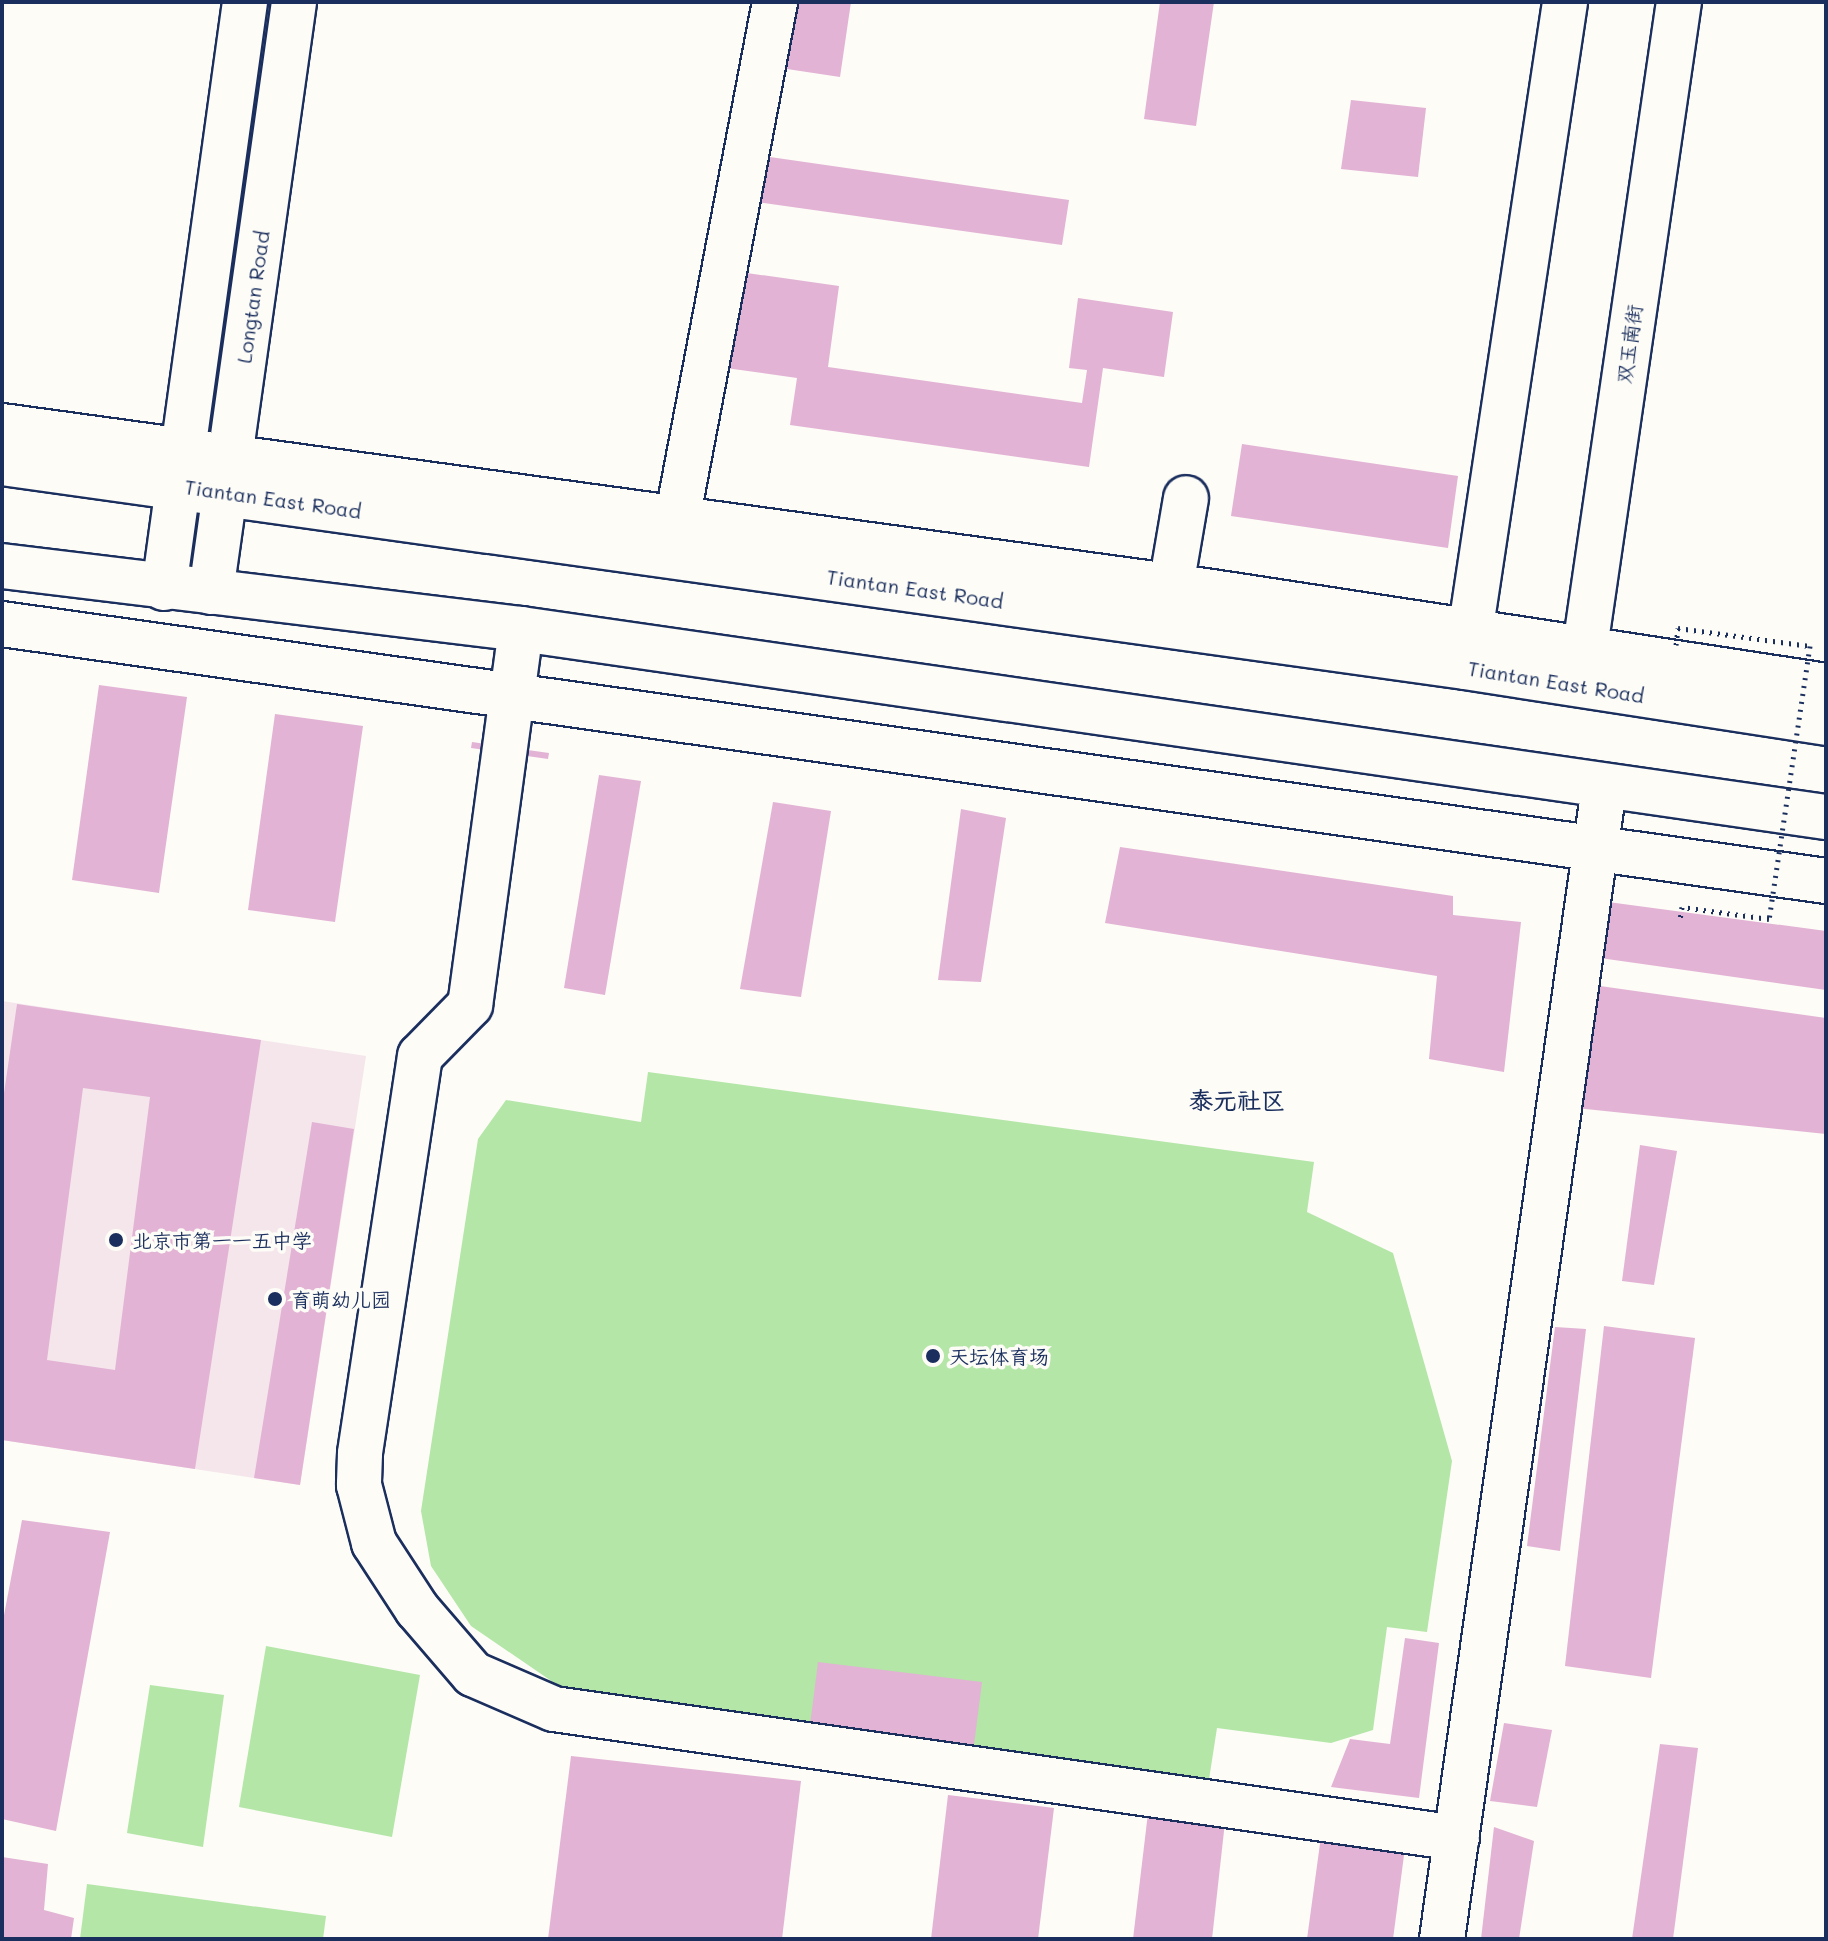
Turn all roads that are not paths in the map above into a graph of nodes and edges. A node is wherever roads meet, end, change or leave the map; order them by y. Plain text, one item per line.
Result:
1 (245, 2) edge
2 (294, 2) edge
3 (775, 2) edge
4 (1565, 2) edge
5 (1679, 2) edge
6 (2, 426) edge
7 (2, 463) edge
8 (179, 468) junction
9 (229, 475) junction
10 (1186, 498) dead end
11 (674, 536) junction
12 (2, 566) edge
13 (1171, 586) junction
14 (164, 588) junction
15 (211, 592) junction
16 (2, 624) edge
17 (521, 629) junction
18 (1468, 649) junction
19 (1582, 667) junction
20 (1826, 686) edge
21 (512, 698) junction
22 (1826, 723) edge
23 (1604, 788) junction
24 (1826, 817) edge
25 (1595, 851) junction
26 (1826, 881) edge
27 (1457, 1838) junction
28 (1442, 1939) edge

1 - 8 street
2 - 9 street, Longtan Road
3 - 11 street
4 - 18 street
5 - 19 street, 双玉南街
6 - 8 street
7 - 8 street, Tiantan East Road
8 - 9 street, Tiantan East Road
8 - 14 street
9 - 11 street, Tiantan East Road
9 - 15 street, Longtan Road
10 - 13 street
11 - 13 street
11 - 18 street, Tiantan East Road
12 - 14 street
13 - 18 street
14 - 15 street
15 - 17 street
16 - 21 street
17 - 21 street
17 - 23 street
18 - 19 street, Tiantan East Road
19 - 20 street
19 - 22 street, Tiantan East Road
21 - 25 street
21 - 27 street
23 - 24 street
23 - 25 street
25 - 26 street
25 - 27 street
27 - 28 street

